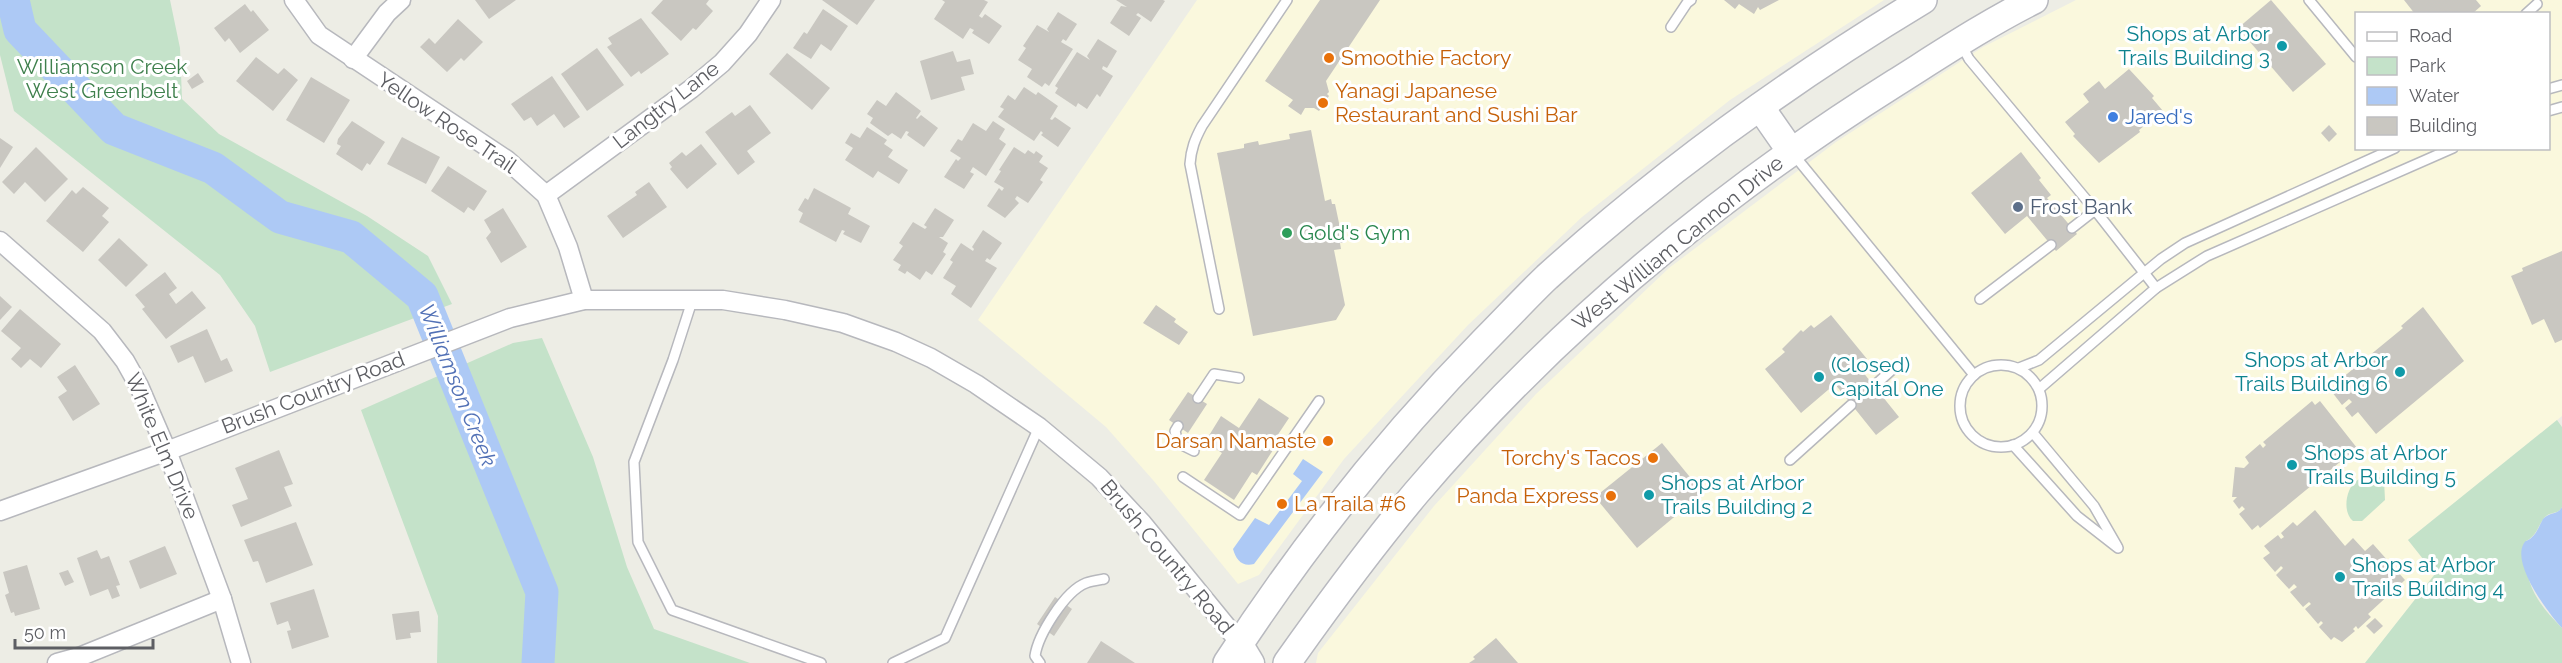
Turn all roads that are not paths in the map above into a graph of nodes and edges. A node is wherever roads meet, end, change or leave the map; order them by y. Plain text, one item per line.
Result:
1 (294, 0) edge
2 (401, 0) edge
3 (771, 0) edge
4 (1287, 0) edge
5 (1691, 0) edge
6 (1923, 0) edge
7 (2034, 0) edge
8 (2309, 0) edge
9 (2537, 4) dead end
10 (2528, 12) edge
11 (1671, 27) dead end
12 (1960, 43) junction
13 (2355, 56) edge
14 (352, 59) junction
15 (1760, 107) junction
16 (1790, 150) junction
17 (2392, 150) edge
18 (2427, 150) edge
19 (2448, 150) edge
20 (2432, 157) junction
21 (546, 195) junction
22 (2095, 210) junction
23 (2072, 228) dead end
24 (0, 241) edge
25 (2051, 245) dead end
26 (2143, 274) junction
27 (2156, 288) junction
28 (693, 298) junction
29 (1980, 298) dead end
30 (584, 300) junction
31 (1219, 309) dead end
32 (1895, 367) dead end
33 (2019, 368) junction
34 (1974, 375) junction
35 (1239, 378) dead end
36 (1874, 386) dead end
37 (2039, 389) junction
38 (1198, 398) dead end
39 (1319, 401) dead end
40 (1851, 405) dead end
41 (1178, 426) dead end
42 (1038, 427) junction
43 (2033, 433) junction
44 (2013, 445) junction
45 (167, 451) junction
46 (1194, 451) dead end
47 (1790, 460) dead end
48 (1183, 477) dead end
49 (0, 511) edge
50 (1104, 579) dead end
51 (222, 599) junction
52 (1240, 656) edge
53 (57, 663) edge
54 (241, 663) edge
55 (821, 663) edge
56 (893, 663) edge
57 (1040, 663) edge
58 (1287, 663) edge

1 - 14 street, Yellow Rose Trail
2 - 14 street
3 - 21 street, Langtry Lane
4 - 31 lane
5 - 11 lane
6 - 15 main road
7 - 12 main road, West William Cannon Drive
8 - 13 lane
9 - 10 lane
12 - 16 main road, West William Cannon Drive
12 - 22 lane
14 - 21 street, Yellow Rose Trail
15 - 16 main road
15 - 52 main road
16 - 34 lane
16 - 58 main road, West William Cannon Drive
17 - 26 lane
18 - 20 lane
19 - 20 lane
20 - 27 lane
21 - 30 street, Yellow Rose Trail
22 - 23 lane
22 - 26 lane
24 - 45 street, White Elm Drive
25 - 29 lane
26 - 27 lane
26 - 33 lane
27 - 37 lane
28 - 30 street, Brush Country Road
28 - 42 street, Brush Country Road
28 - 55 lane
30 - 45 street, Brush Country Road
32 - 36 lane
33 - 34 lane
33 - 37 lane
34 - 44 lane
35 - 38 lane
37 - 43 lane
39 - 48 lane
40 - 47 lane
41 - 46 lane
42 - 52 street, Brush Country Road
42 - 56 lane
43 - 44 lane
43 - 44 lane
45 - 49 street, Brush Country Road
45 - 51 street, White Elm Drive
50 - 57 lane
51 - 53 street
51 - 54 street, White Elm Drive

